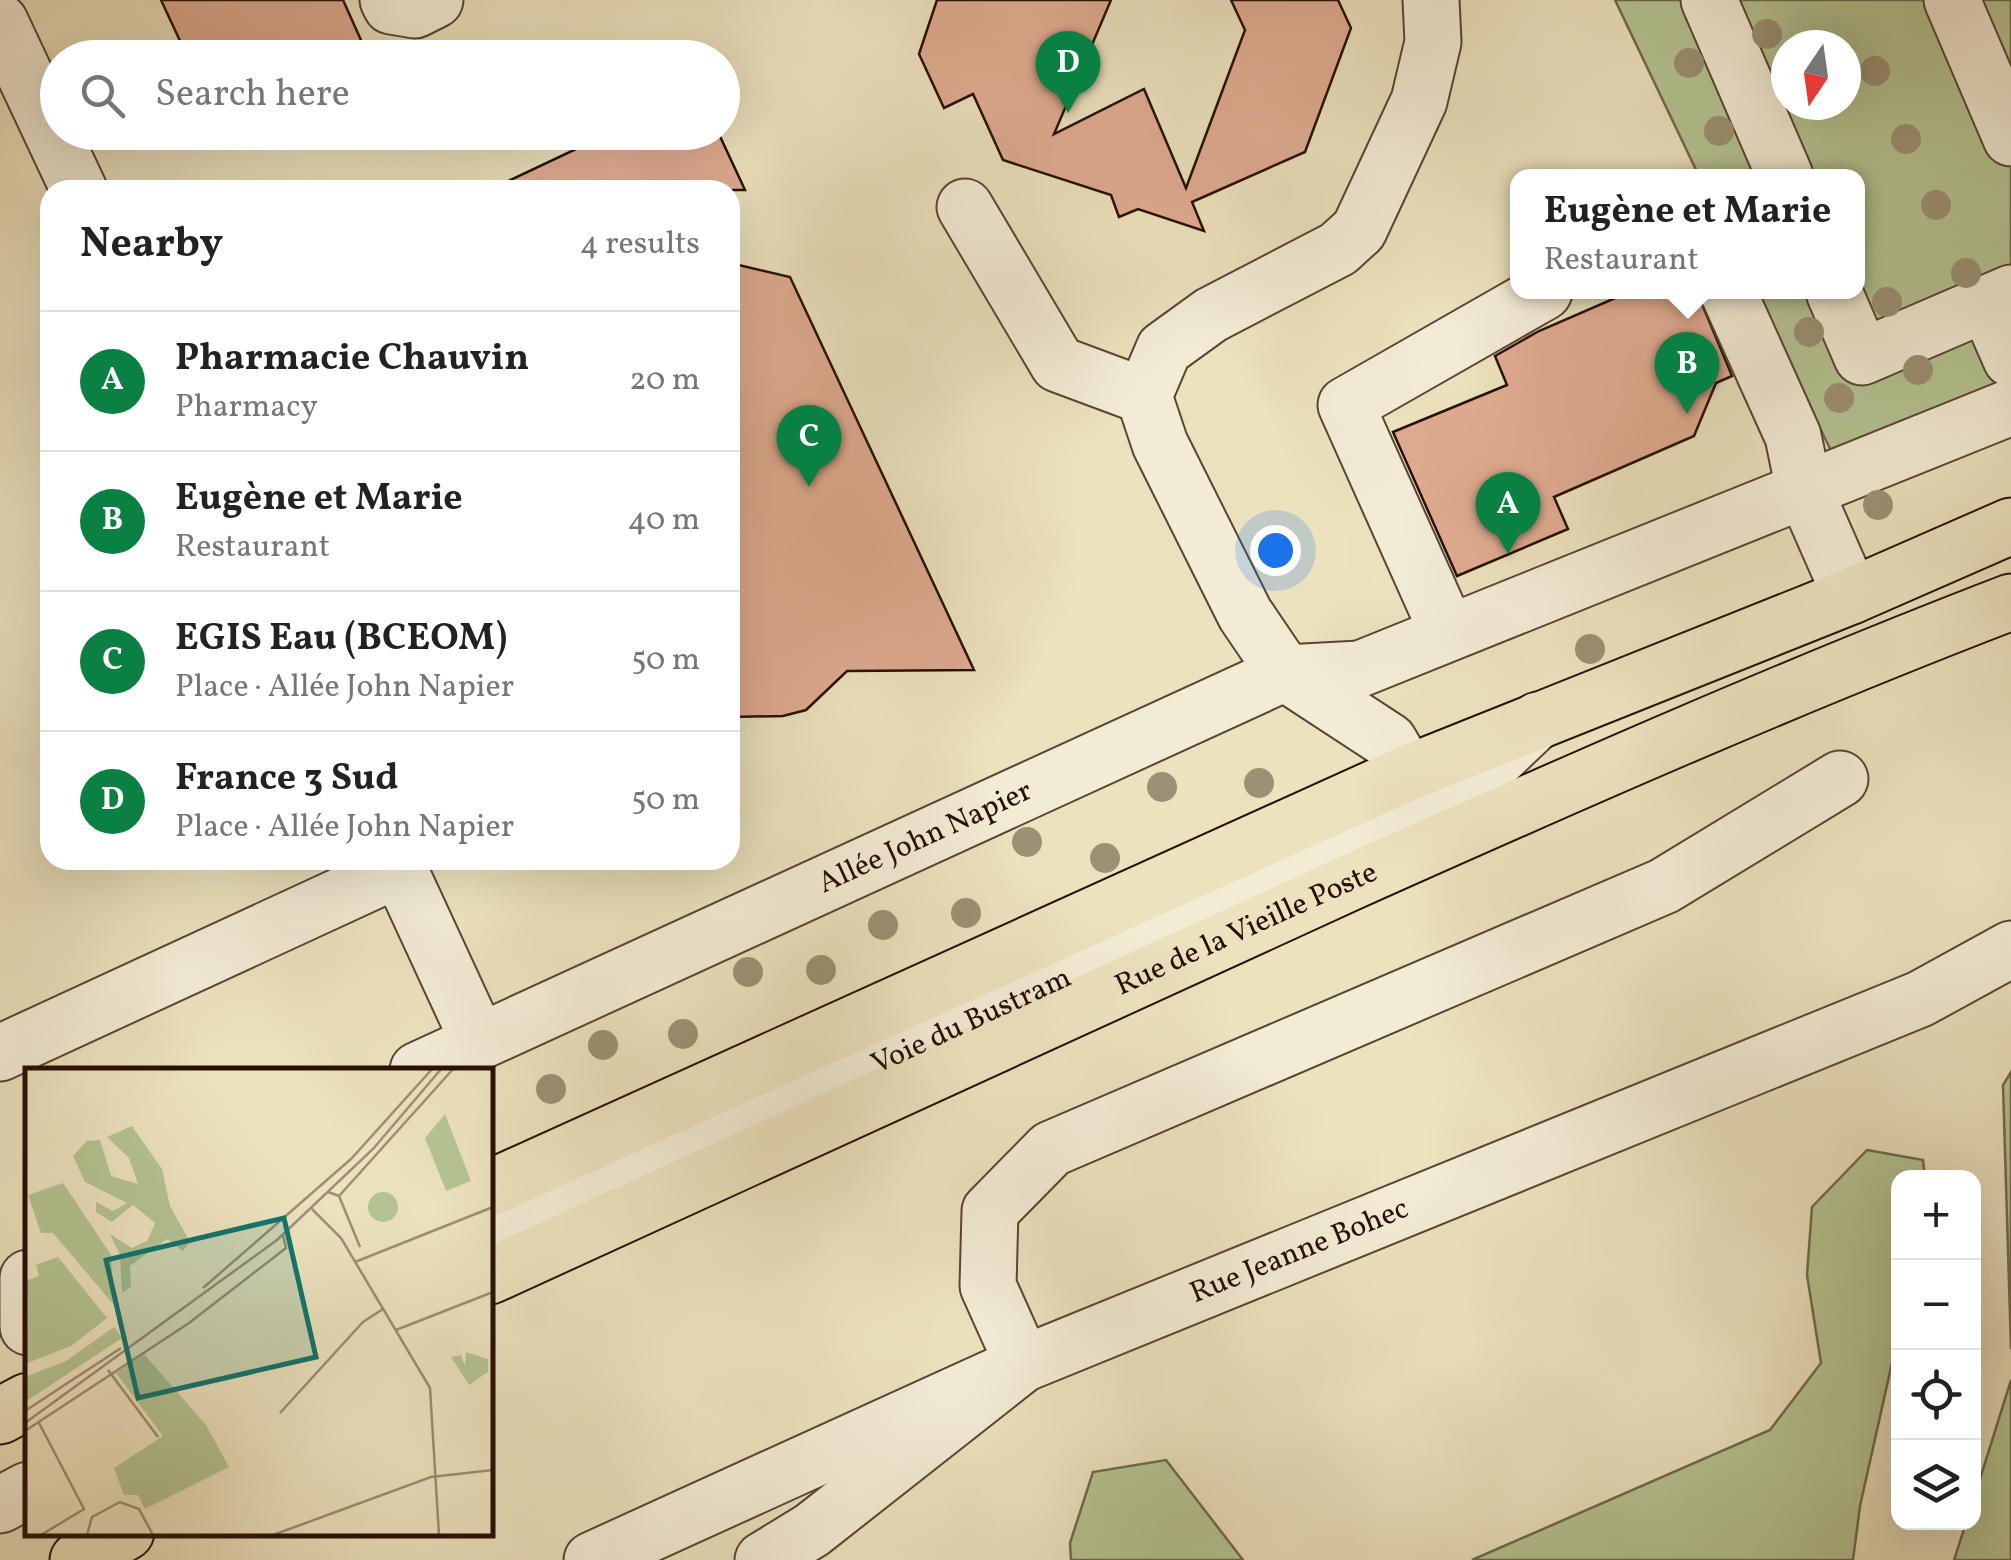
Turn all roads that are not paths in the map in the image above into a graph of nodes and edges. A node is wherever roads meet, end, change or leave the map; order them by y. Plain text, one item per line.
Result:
1 (388, 0) edge
2 (435, 0) edge
3 (1431, 0) edge
4 (1709, 0) edge
5 (1952, 0) edge
6 (0, 22) edge
7 (40, 107) edge
8 (2011, 138) edge
9 (60, 150) edge
10 (1782, 169) edge
11 (74, 180) edge
12 (965, 207) dead end
13 (1532, 299) edge
14 (1731, 299) edge
15 (1837, 299) edge
16 (1999, 299) edge
17 (2011, 360) edge
18 (1144, 396) junction
19 (2011, 407) edge
20 (1804, 488) junction
21 (2011, 526) edge
22 (1851, 596) junction
23 (2011, 602) edge
24 (1448, 634) junction
25 (1285, 673) junction
26 (1540, 718) junction
27 (1408, 773) junction
28 (1840, 779) dead end
29 (385, 870) edge
30 (400, 870) edge
31 (2011, 949) edge
32 (479, 1042) junction
33 (26, 1054) edge
34 (422, 1068) edge
35 (492, 1187) edge
36 (492, 1242) edge
37 (492, 1275) edge
38 (1023, 1364) junction
39 (25, 1403) edge
40 (0, 1416) edge
41 (25, 1492) edge
42 (0, 1505) edge
43 (121, 1535) edge
44 (78, 1560) edge
45 (592, 1560) edge
46 (763, 1560) edge

1 - 2 street
3 - 18 street
4 - 10 street
5 - 8 street
6 - 7 street
9 - 11 street
12 - 18 street
13 - 24 street
14 - 20 street
15 - 16 street
16 - 17 street
18 - 25 street
19 - 20 street
20 - 22 street
20 - 24 street
21 - 22 main road
22 - 26 main road
23 - 37 main road, Rue de la Vieille Poste
24 - 25 street
25 - 27 street
25 - 32 street, Allée John Napier
26 - 27 main road
26 - 36 street, Voie du Bustram
27 - 35 main road
28 - 38 street
29 - 33 street
30 - 32 street
31 - 38 street, Rue Jeanne Bohec
32 - 34 street, Allée John Napier
38 - 45 street, Rue Jeanne Bohec
38 - 46 street
39 - 40 main road
41 - 42 street
43 - 44 main road

